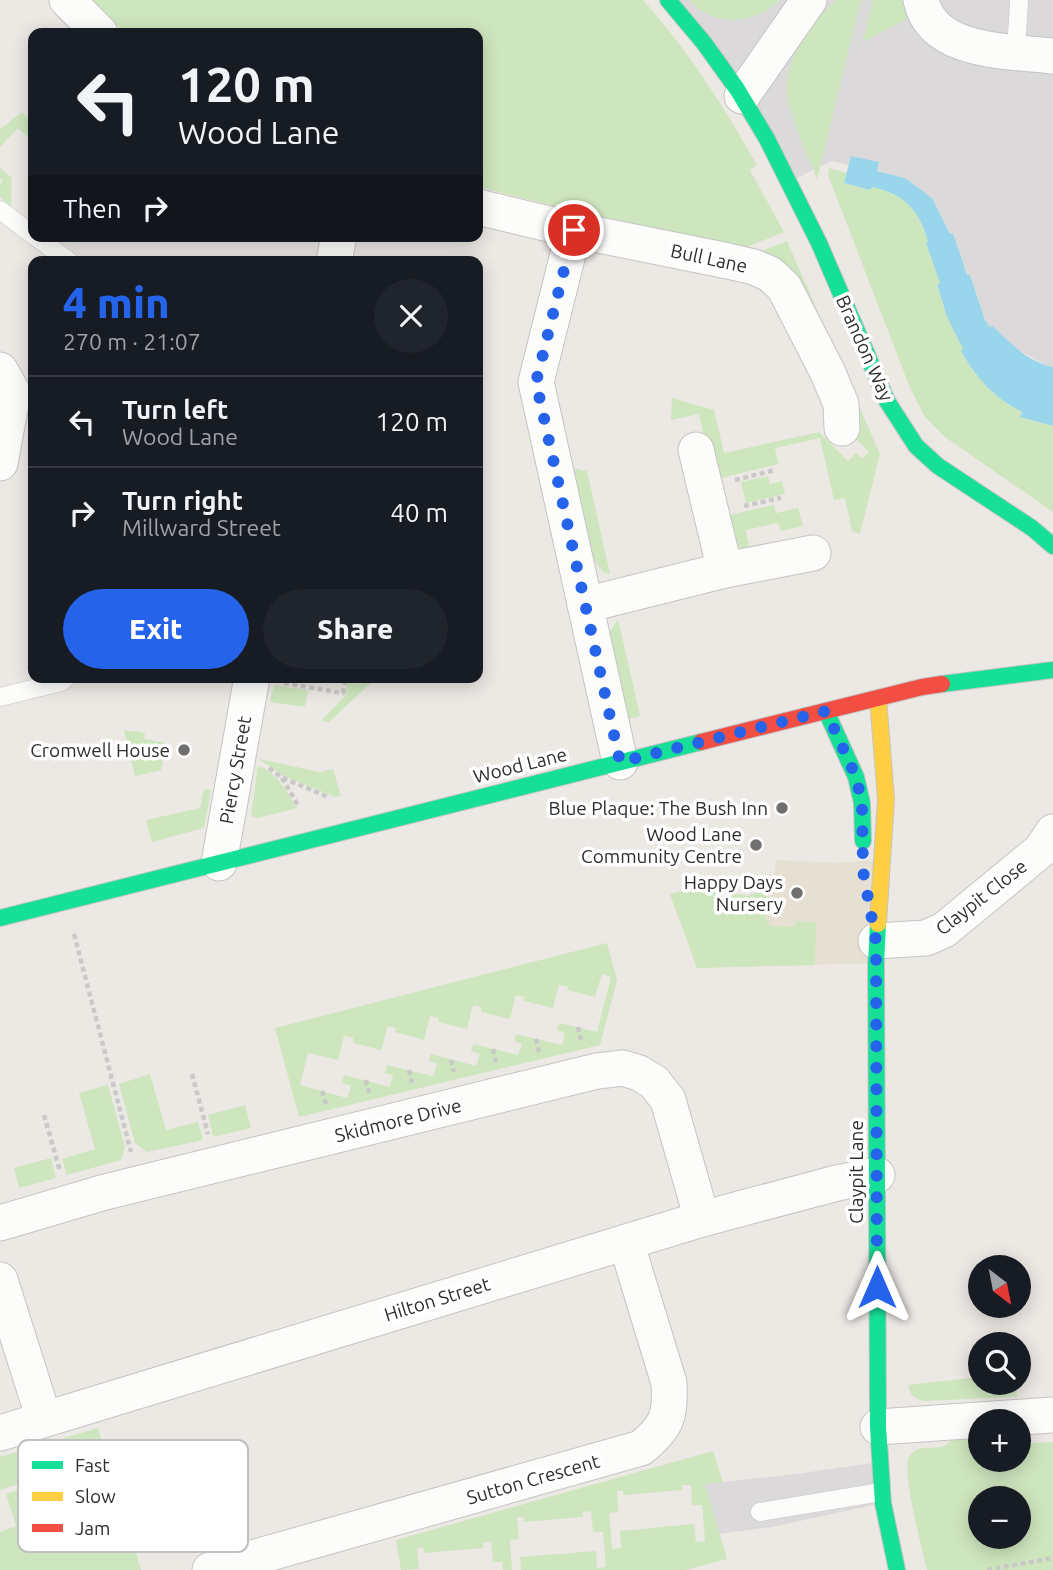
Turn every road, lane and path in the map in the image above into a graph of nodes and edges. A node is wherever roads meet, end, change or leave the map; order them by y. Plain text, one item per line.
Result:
1 (66, 0) edge
2 (668, 0) edge
3 (809, 0) edge
4 (921, 0) edge
5 (1018, 2) edge
6 (95, 28) edge
7 (1016, 52) junction
8 (1053, 56) edge
9 (742, 96) junction
10 (483, 208) edge
11 (0, 210) edge
12 (574, 230) junction
13 (28, 231) edge
14 (42, 242) edge
15 (62, 256) edge
16 (0, 370) edge
17 (842, 428) dead end
18 (696, 450) dead end
19 (0, 463) edge
20 (1053, 546) edge
21 (813, 553) dead end
22 (725, 570) junction
23 (585, 604) junction
24 (1053, 670) edge
25 (57, 683) edge
26 (262, 683) edge
27 (285, 683) edge
28 (344, 683) edge
29 (290, 684) joint
30 (0, 697) edge
31 (878, 698) junction
32 (826, 711) junction
33 (620, 762) junction
34 (261, 764) dead end
35 (281, 778) junction
36 (341, 802) dead end
37 (302, 813) dead end
38 (1049, 847) edge
39 (863, 858) dead end
40 (219, 863) junction
41 (866, 883) dead end
42 (0, 918) edge
43 (74, 932) dead end
44 (876, 941) junction
45 (192, 1074) dead end
46 (44, 1115) dead end
47 (209, 1138) dead end
48 (134, 1163) dead end
49 (877, 1175) junction
50 (61, 1177) dead end
51 (702, 1219) junction
52 (0, 1223) edge
53 (626, 1242) junction
54 (0, 1280) edge
55 (1053, 1415) edge
56 (44, 1419) junction
57 (877, 1427) junction
58 (0, 1433) edge
59 (881, 1492) junction
60 (760, 1512) dead end
61 (1053, 1558) edge
62 (210, 1570) edge
63 (897, 1570) edge
64 (986, 1570) edge

1 - 6 street
2 - 9 street, Brandon Way
3 - 9 street
4 - 7 street
5 - 7 lane
7 - 8 street
9 - 20 street, Brandon Way
10 - 12 street, Bull Lane
11 - 13 lane
12 - 17 street, Bull Lane
12 - 23 street
14 - 15 lane
16 - 19 street
18 - 22 street
21 - 22 street
22 - 23 street
23 - 33 street
24 - 31 street, Wood Lane
25 - 30 lane
26 - 40 street, Piercy Street
27 - 29 path
28 - 29 path
31 - 32 street, Wood Lane
31 - 44 street, Claypit Lane
32 - 33 street, Wood Lane
32 - 39 street
33 - 40 street, Wood Lane
34 - 35 path
35 - 36 path
35 - 37 path
38 - 44 street, Claypit Close
40 - 42 street, Wood Lane
41 - 44 street, Claypit Lane
43 - 48 path
44 - 49 street, Claypit Lane
45 - 47 path
46 - 50 path
49 - 51 street, Hilton Street
49 - 57 street, Claypit Lane
51 - 52 street, Skidmore Drive
51 - 53 street, Hilton Street
53 - 56 street, Hilton Street
53 - 62 street, Sutton Crescent
54 - 56 street
55 - 57 street
56 - 58 street, Hilton Street
57 - 59 street, Claypit Lane
59 - 60 lane
59 - 63 street, Claypit Lane
61 - 64 path

